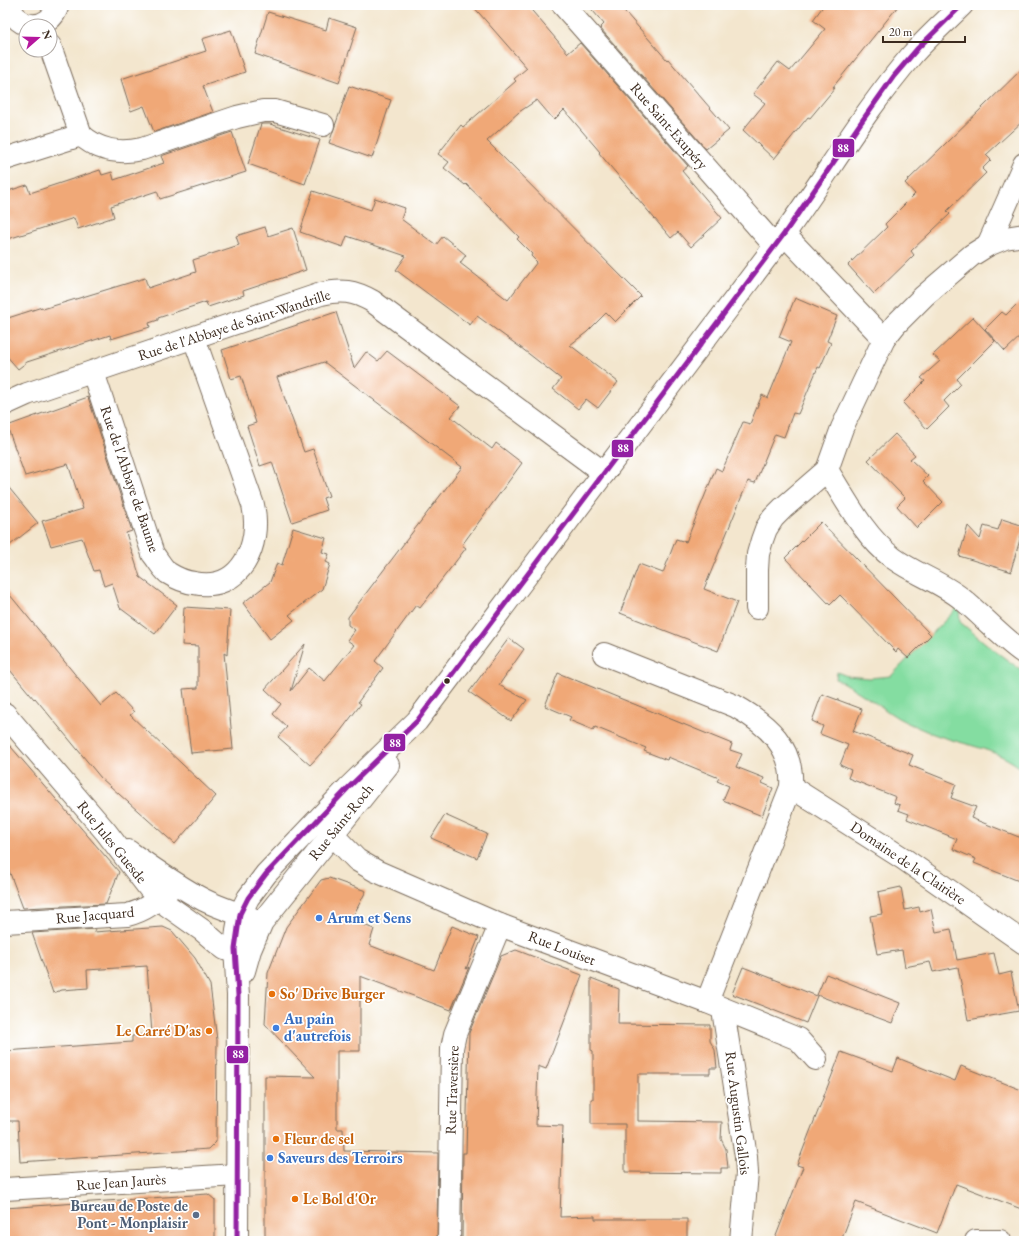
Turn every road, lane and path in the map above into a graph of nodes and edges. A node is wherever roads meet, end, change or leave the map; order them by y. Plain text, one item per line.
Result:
1 (10, 5) edge
2 (58, 5) edge
3 (563, 5) edge
4 (962, 5) edge
5 (51, 18) edge
6 (18, 19) edge
7 (54, 58) edge
8 (323, 125) dead end
9 (81, 134) junction
10 (5, 160) edge
11 (1024, 164) edge
12 (1024, 235) edge
13 (779, 240) junction
14 (988, 246) junction
15 (194, 338) junction
16 (884, 339) junction
17 (93, 372) junction
18 (5, 404) edge
19 (827, 470) junction
20 (604, 473) junction
21 (758, 608) dead end
22 (1024, 653) edge
23 (604, 654) dead end
24 (5, 714) edge
25 (790, 787) junction
26 (325, 827) junction
27 (106, 832) junction
28 (176, 884) junction
29 (160, 898) junction
30 (240, 914) junction
31 (5, 922) edge
32 (262, 922) junction
33 (500, 924) junction
34 (1024, 942) edge
35 (242, 955) junction
36 (715, 1006) junction
37 (816, 1059) dead end
38 (237, 1175) junction
39 (5, 1189) edge
40 (237, 1241) edge
41 (449, 1241) edge
42 (741, 1241) edge
43 (976, 1241) edge
44 (1000, 1241) edge

1 - 6 street
2 - 5 street
3 - 13 street, Rue Saint-Exupéry
4 - 13 street, Rue Saint-Roch
7 - 9 street
8 - 9 street
9 - 10 street
11 - 14 street
12 - 14 street
13 - 16 street
13 - 20 street, Rue Saint-Roch
14 - 16 street
15 - 17 street, Rue de l'Abbaye de Saint-Wandrille
15 - 17 street, Rue de l'Abbaye de Baume
15 - 20 street, Rue de l'Abbaye de Saint-Wandrille
16 - 19 street
17 - 18 street, Rue de l'Abbaye de Saint-Wandrille
19 - 21 street
19 - 22 street
20 - 26 street, Rue Saint-Roch
23 - 25 street
24 - 27 street, Rue Jules Guesde
25 - 34 street, Domaine de la Clairière
25 - 36 street
26 - 30 street
26 - 32 street, Rue Saint-Roch
26 - 33 street, Rue Louiset
27 - 28 street
27 - 29 street, Rue Jules Guesde
28 - 29 street, Rue Jacquard
28 - 30 street
29 - 31 street, Rue Jacquard
29 - 35 street, Rue Jules Guesde
30 - 32 street
30 - 35 street
32 - 35 street
33 - 36 street, Rue Louiset
33 - 41 street, Rue Traversière
35 - 38 street
36 - 37 street, Rue Louiset
36 - 42 street, Rue Augustin Gallois
38 - 39 street, Rue Jean Jaurès
38 - 40 street
43 - 44 street

